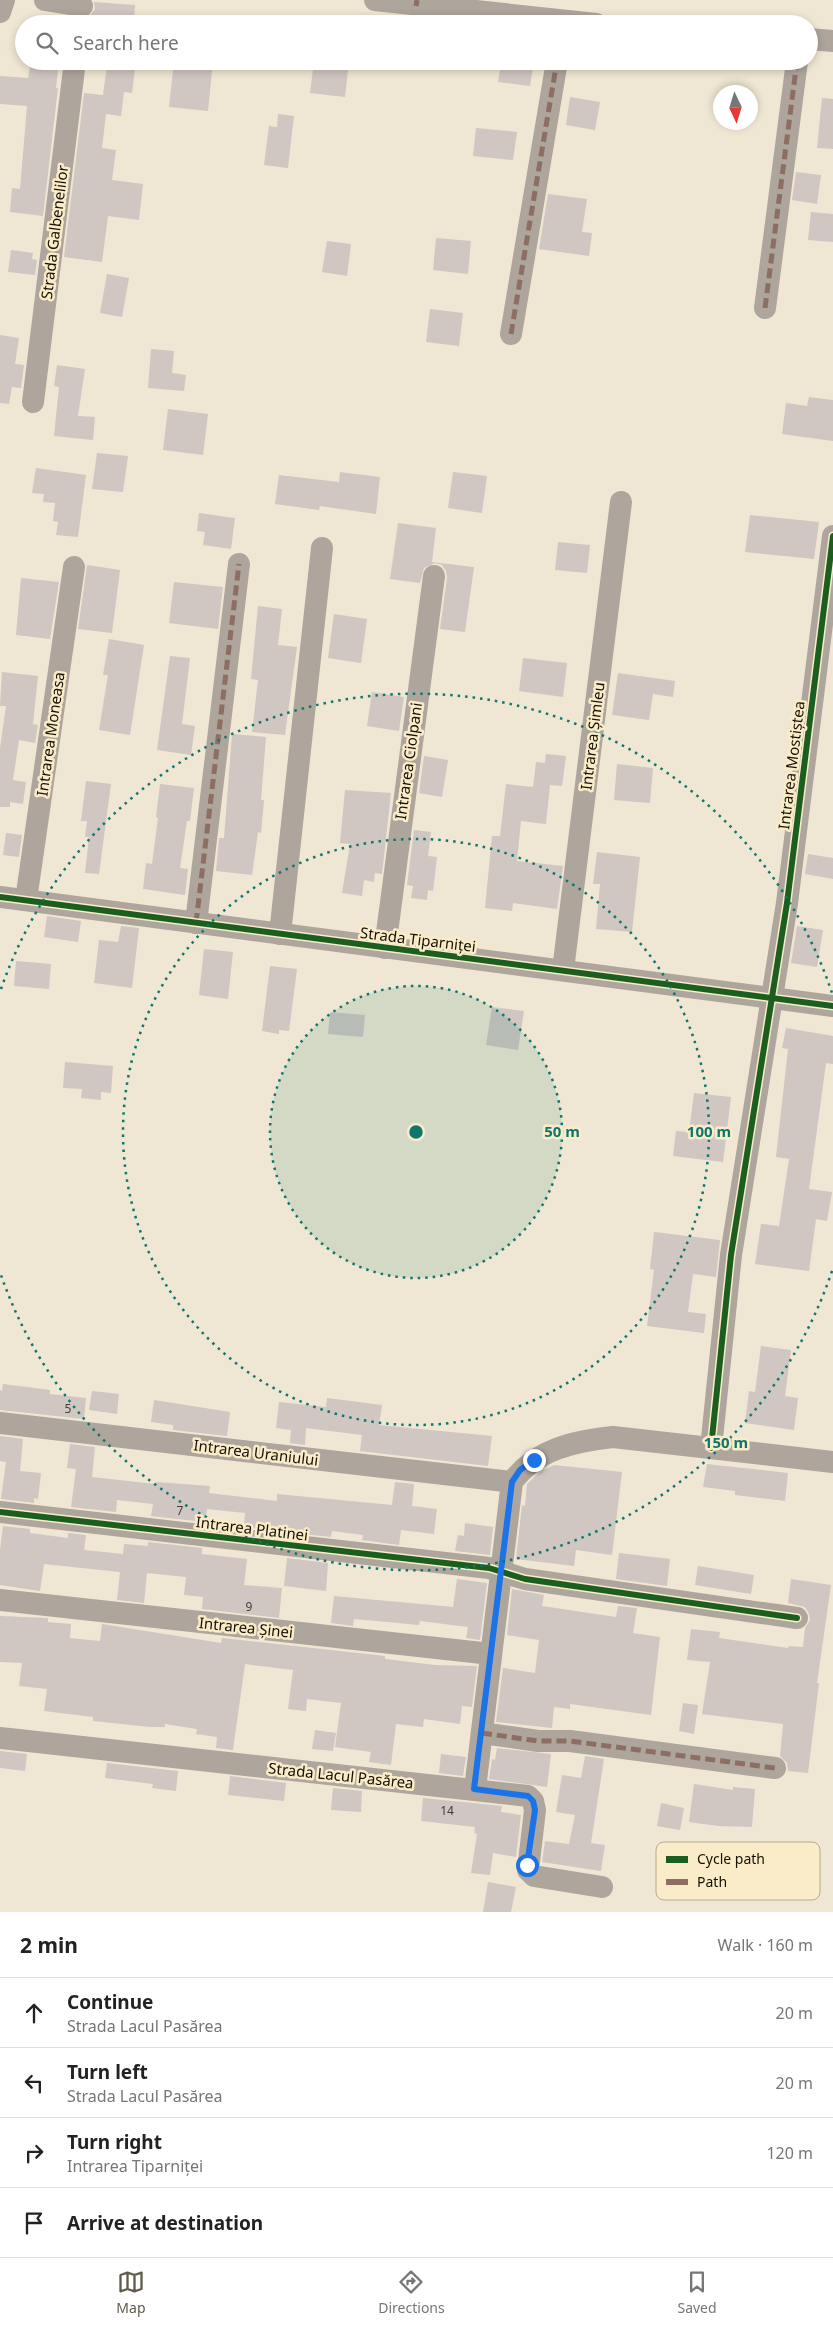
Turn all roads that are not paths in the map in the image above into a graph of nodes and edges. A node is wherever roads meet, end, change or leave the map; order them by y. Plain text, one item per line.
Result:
1 (4, 0) edge
2 (45, 0) edge
3 (376, 0) edge
4 (417, 3) edge
5 (82, 10) edge
6 (0, 12) edge
7 (506, 15) edge
8 (818, 40) edge
9 (833, 41) edge
10 (74, 70) edge
11 (556, 70) edge
12 (796, 70) edge
13 (765, 308) dead end
14 (511, 334) dead end
15 (33, 402) dead end
16 (622, 502) dead end
17 (833, 536) edge
18 (322, 548) dead end
19 (239, 564) dead end
20 (74, 567) dead end
21 (434, 576) dead end
22 (0, 897) edge
23 (26, 900) junction
24 (196, 923) junction
25 (280, 934) junction
26 (385, 948) junction
27 (563, 970) junction
28 (771, 997) junction
29 (833, 1006) edge
30 (0, 1423) edge
31 (711, 1448) junction
32 (833, 1462) edge
33 (512, 1482) junction
34 (0, 1512) edge
35 (501, 1573) junction
36 (0, 1600) edge
37 (796, 1618) dead end
38 (491, 1654) junction
39 (482, 1732) junction
40 (0, 1738) edge
41 (775, 1768) dead end
42 (474, 1789) junction
43 (602, 1887) dead end

1 - 6 street
2 - 5 street
3 - 4 street
4 - 7 street
8 - 9 street
10 - 15 street, Strada Galbenelilor
11 - 14 street
12 - 13 street
16 - 27 street, Intrarea Șimleu
17 - 28 street, Intrarea Mostiștea
18 - 25 street
19 - 24 street
20 - 23 street, Intrarea Moneasa
21 - 26 street, Intrarea Ciolpani
22 - 23 street, Strada Tiparniței
23 - 24 street, Strada Tiparniței
24 - 25 street, Strada Tiparniței
25 - 26 street, Strada Tiparniței
26 - 27 street, Strada Tiparniței
27 - 28 street, Strada Tiparniței
28 - 29 street, Strada Tiparniței
28 - 31 street, Intrarea Mostiștea
30 - 33 street, Intrarea Uraniului
31 - 32 street
31 - 33 street
33 - 35 street
34 - 35 street, Intrarea Platinei
35 - 37 street, Intrarea Platinei
35 - 38 street
36 - 38 street, Intrarea Șinei
38 - 39 street
39 - 41 street
39 - 42 street
40 - 42 street, Strada Lacul Pasărea
42 - 43 street, Strada Lacul Pasărea

